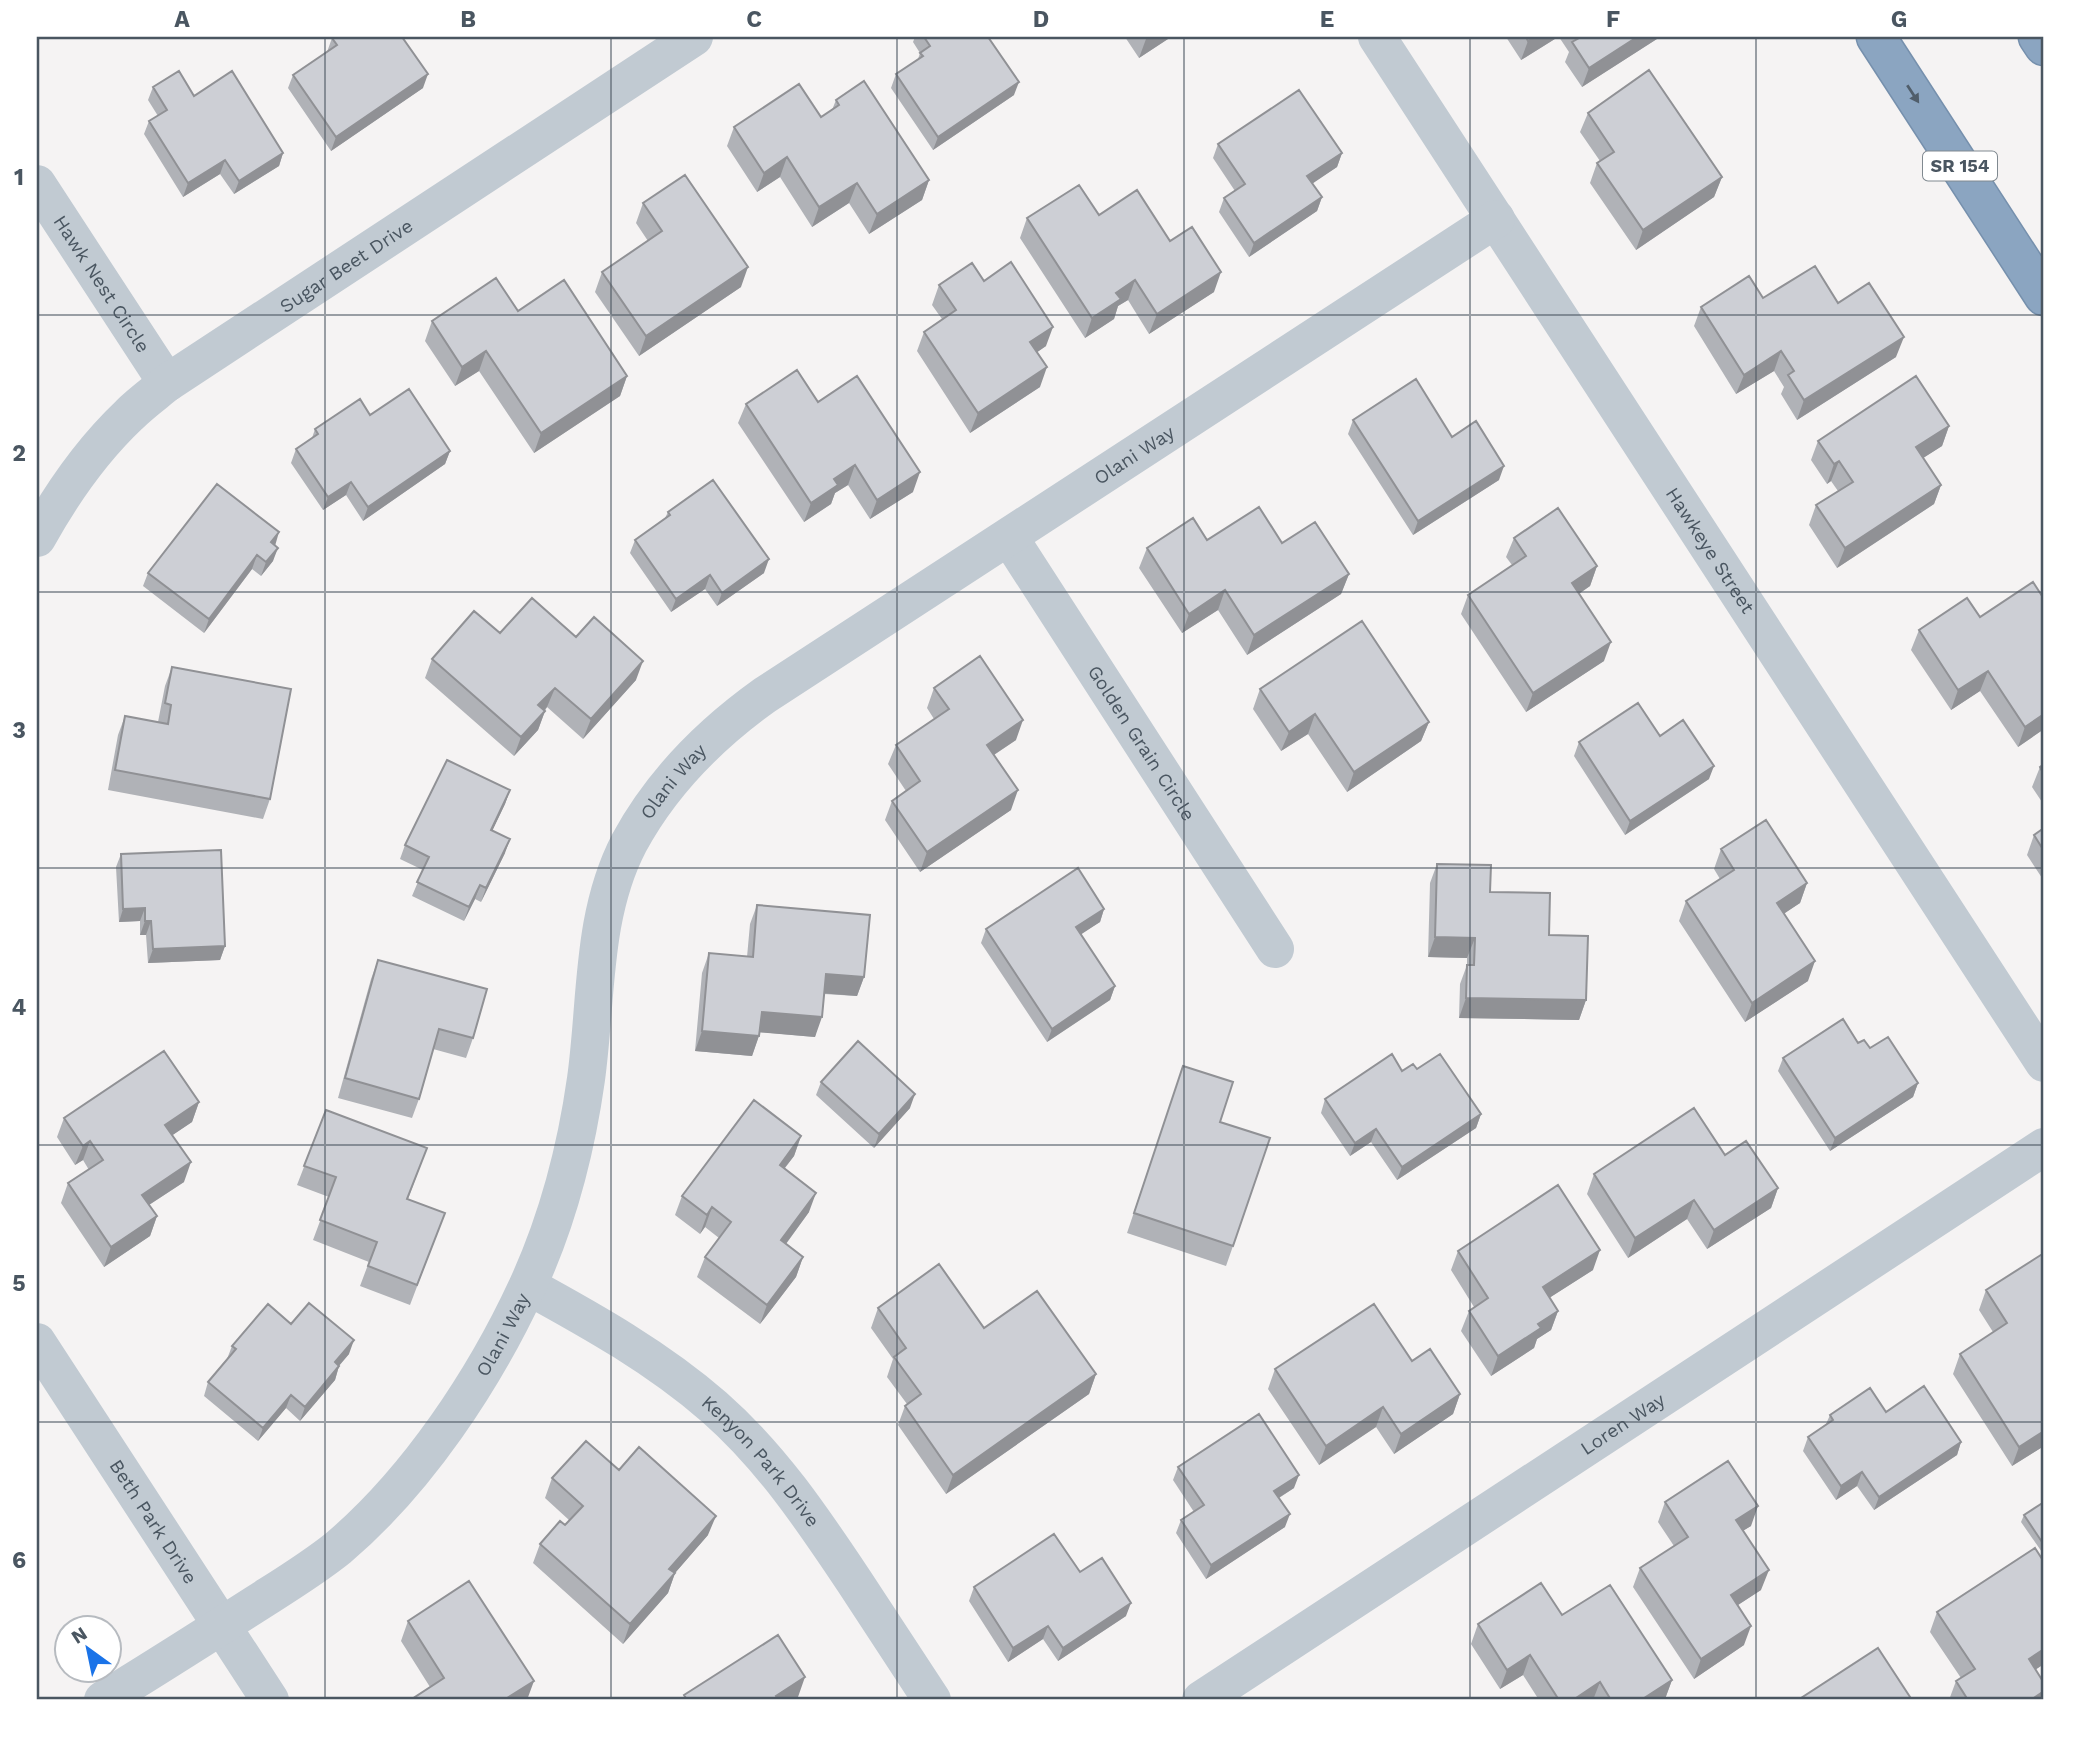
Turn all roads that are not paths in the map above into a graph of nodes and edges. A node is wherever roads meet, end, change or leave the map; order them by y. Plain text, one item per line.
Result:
1 (694, 37) edge
2 (1377, 37) edge
3 (1876, 37) edge
4 (2038, 37) edge
5 (2044, 46) edge
6 (37, 184) edge
7 (1496, 219) junction
8 (2044, 296) edge
9 (167, 383) junction
10 (1009, 537) junction
11 (37, 538) edge
12 (1275, 949) dead end
13 (2044, 1063) edge
14 (2044, 1147) edge
15 (528, 1286) junction
16 (37, 1342) edge
17 (222, 1626) junction
18 (103, 1700) edge
19 (270, 1700) edge
20 (932, 1700) edge
21 (1200, 1700) edge

1 - 9 street, Sugar Beet Drive
2 - 7 street, Hawkeye Street
3 -> 8 highway, SR 154
4 - 5 highway
6 - 9 street, Hawk Nest Circle
7 - 10 street, Olani Way
7 - 13 street, Hawkeye Street
9 - 11 street, Sugar Beet Drive
10 - 12 street, Golden Grain Circle
10 - 15 street, Olani Way
14 - 21 street, Loren Way
15 - 17 street, Olani Way
15 - 20 street, Kenyon Park Drive
16 - 17 street, Beth Park Drive
17 - 18 street, Olani Way
17 - 19 street, Beth Park Drive

